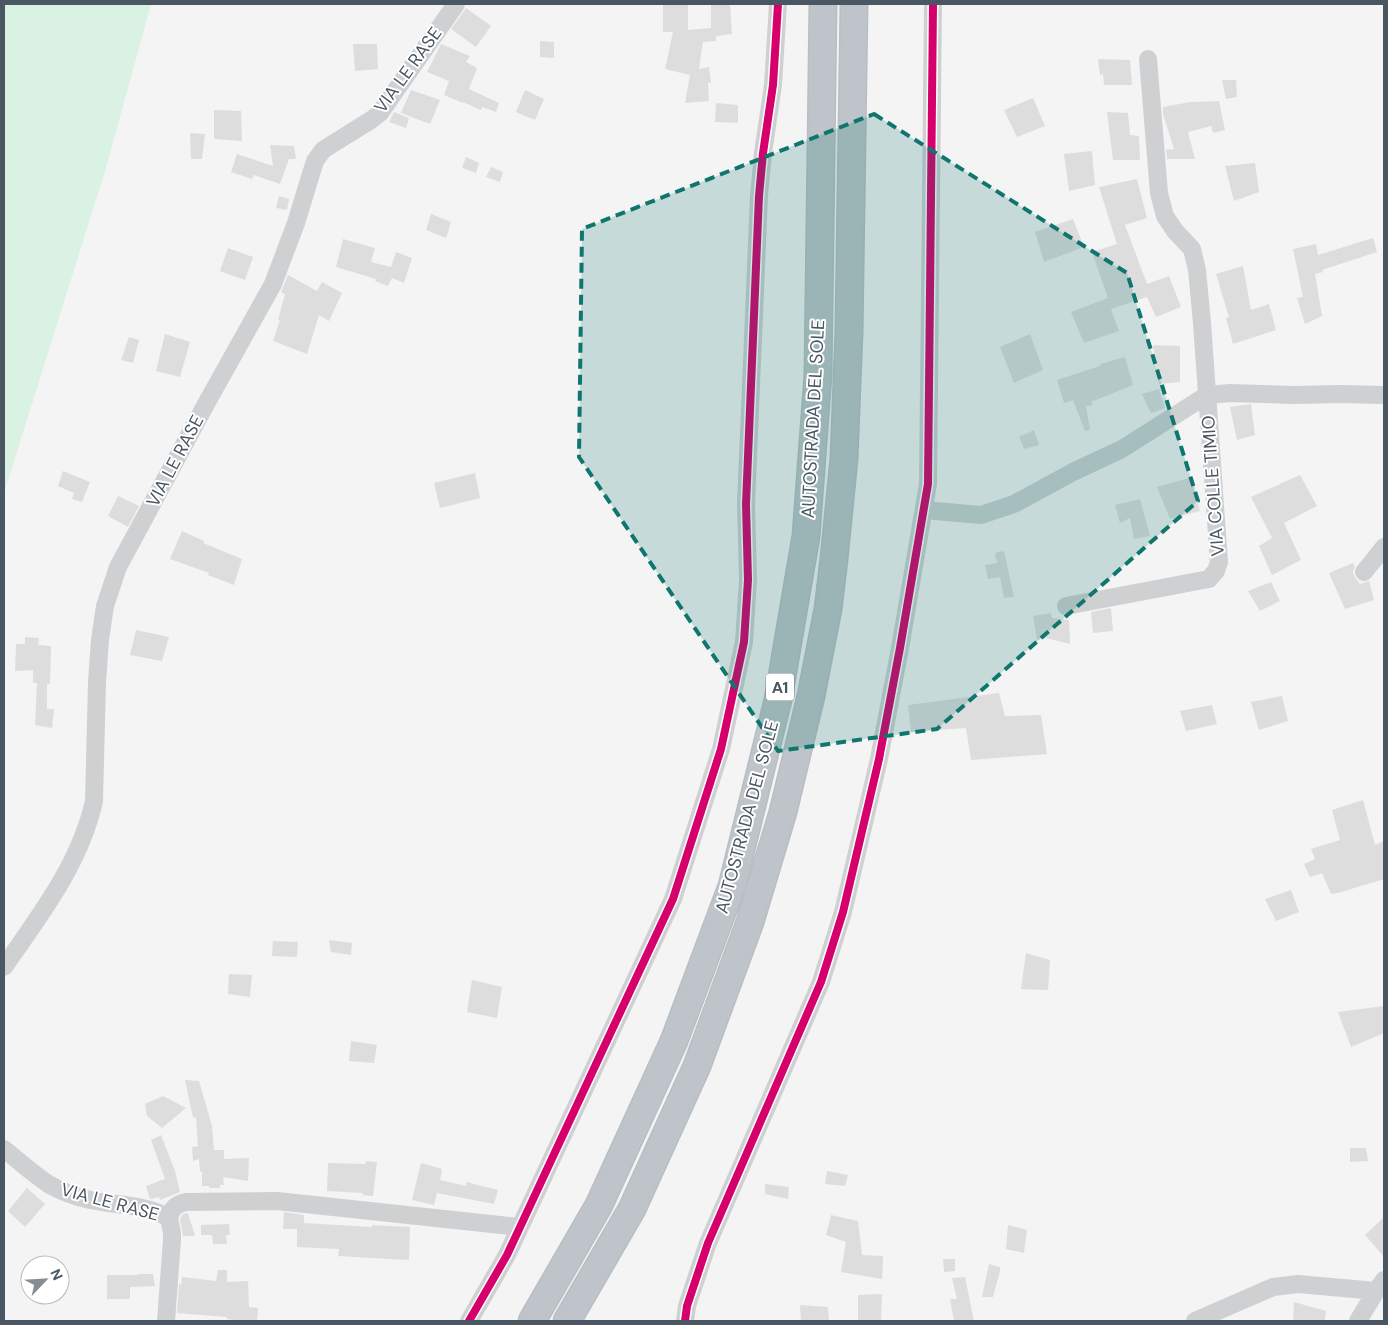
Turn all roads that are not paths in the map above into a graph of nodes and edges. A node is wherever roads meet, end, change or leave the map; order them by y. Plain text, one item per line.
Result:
1 (456, 4) edge
2 (778, 4) edge
3 (823, 4) edge
4 (854, 4) edge
5 (933, 4) edge
6 (1148, 59) dead end
7 (1207, 394) junction
8 (1384, 395) edge
9 (924, 510) junction
10 (1384, 547) edge
11 (1364, 572) dead end
12 (1066, 606) dead end
13 (4, 967) edge
14 (4, 1149) edge
15 (169, 1218) junction
16 (520, 1227) junction
17 (1380, 1285) edge
18 (166, 1321) edge
19 (469, 1321) edge
20 (532, 1321) edge
21 (568, 1321) edge
22 (685, 1321) edge
23 (1195, 1321) edge
24 (1358, 1321) edge

1 - 13 street, VIA LE RASE
2 - 16 street
3 - 20 highway, AUTOSTRADA DEL SOLE / A1
4 - 21 highway, AUTOSTRADA DEL SOLE / A1
5 - 9 street
6 - 7 street, VIA COLLE TIMIO
7 - 8 street, VIA COLLE TIMIO
7 - 9 street, VIA COLLE TIMIO
7 - 12 street, VIA COLLE TIMIO
9 - 22 street
10 - 11 street
14 - 15 street, VIA LE RASE
15 - 16 street
15 - 18 street
16 - 19 street
17 - 23 street
17 - 24 street

